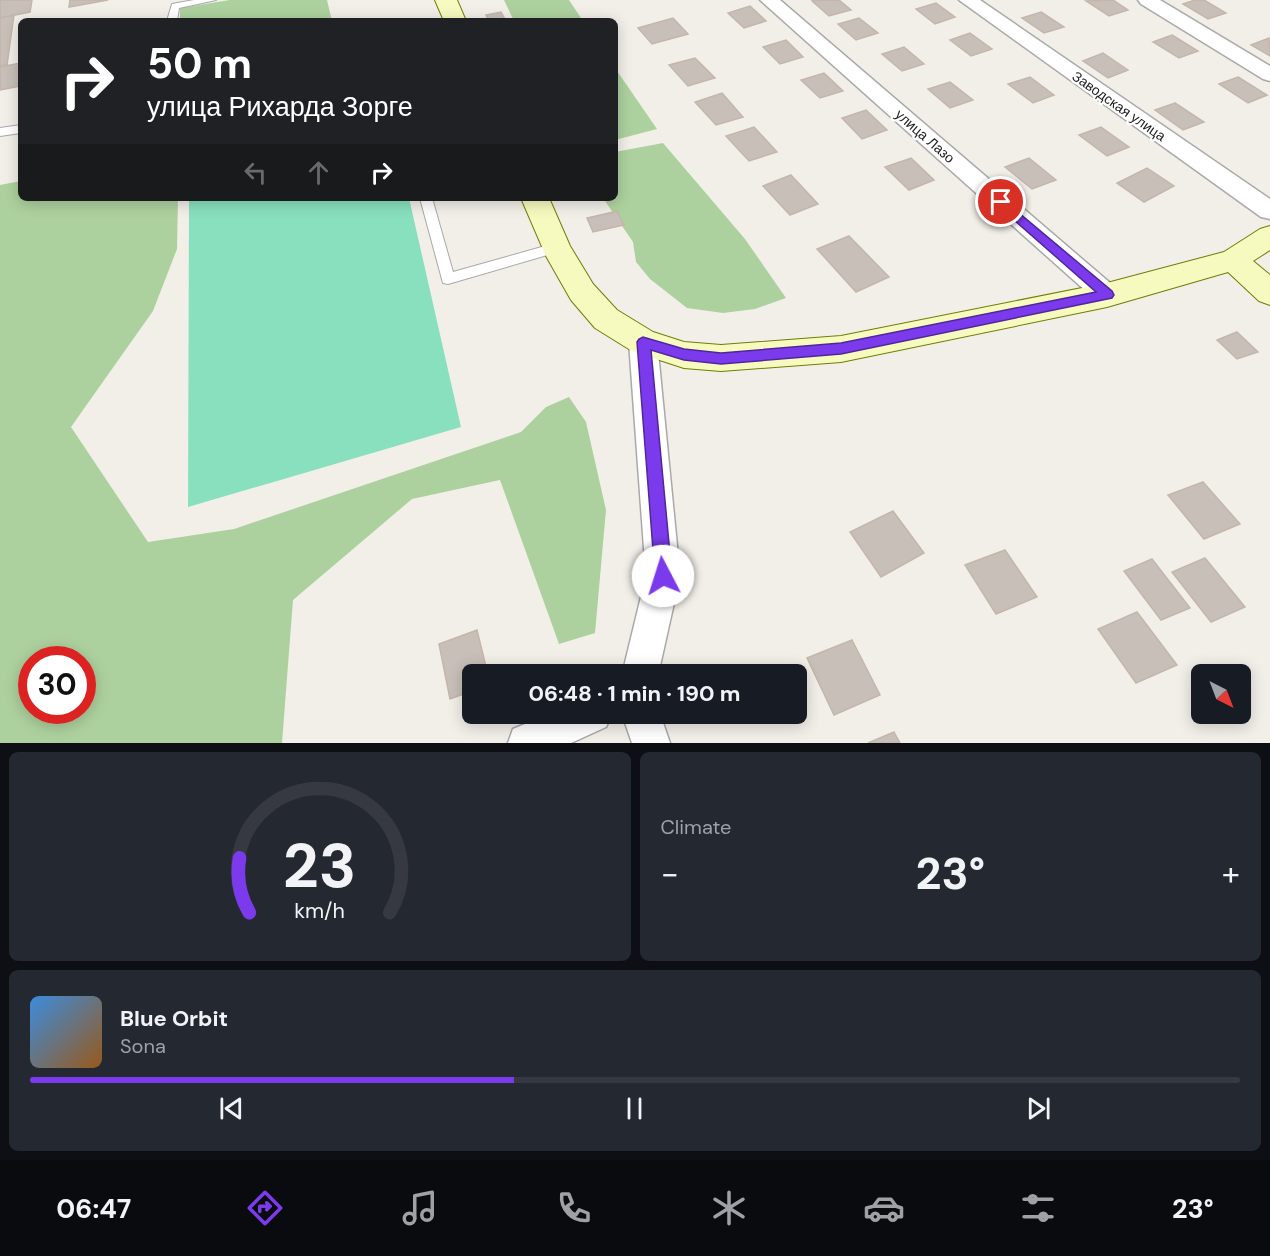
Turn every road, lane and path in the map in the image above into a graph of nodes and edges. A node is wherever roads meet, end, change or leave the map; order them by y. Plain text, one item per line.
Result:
1 (211, 0) edge
2 (446, 0) edge
3 (769, 0) edge
4 (968, 0) edge
5 (1147, 0) edge
6 (172, 18) edge
7 (454, 18) edge
8 (1270, 75) edge
9 (18, 129) edge
10 (0, 132) edge
11 (427, 201) edge
12 (536, 201) edge
13 (1270, 211) edge
14 (1270, 236) edge
15 (556, 248) junction
16 (1233, 260) junction
17 (1270, 293) edge
18 (1107, 295) junction
19 (643, 342) junction
20 (643, 664) edge
21 (570, 724) edge
22 (644, 724) edge
23 (527, 743) edge
24 (651, 743) edge

1 - 6 lane
2 - 7 main road
3 - 18 street, улица Лазо
4 - 13 street, Заводская улица
5 - 8 street
9 - 10 lane
11 - 15 lane
12 - 15 main road
14 - 16 main road
15 - 19 main road
16 - 17 main road
16 - 18 main road
18 - 19 main road
19 - 20 street
21 - 23 street
22 - 24 street

